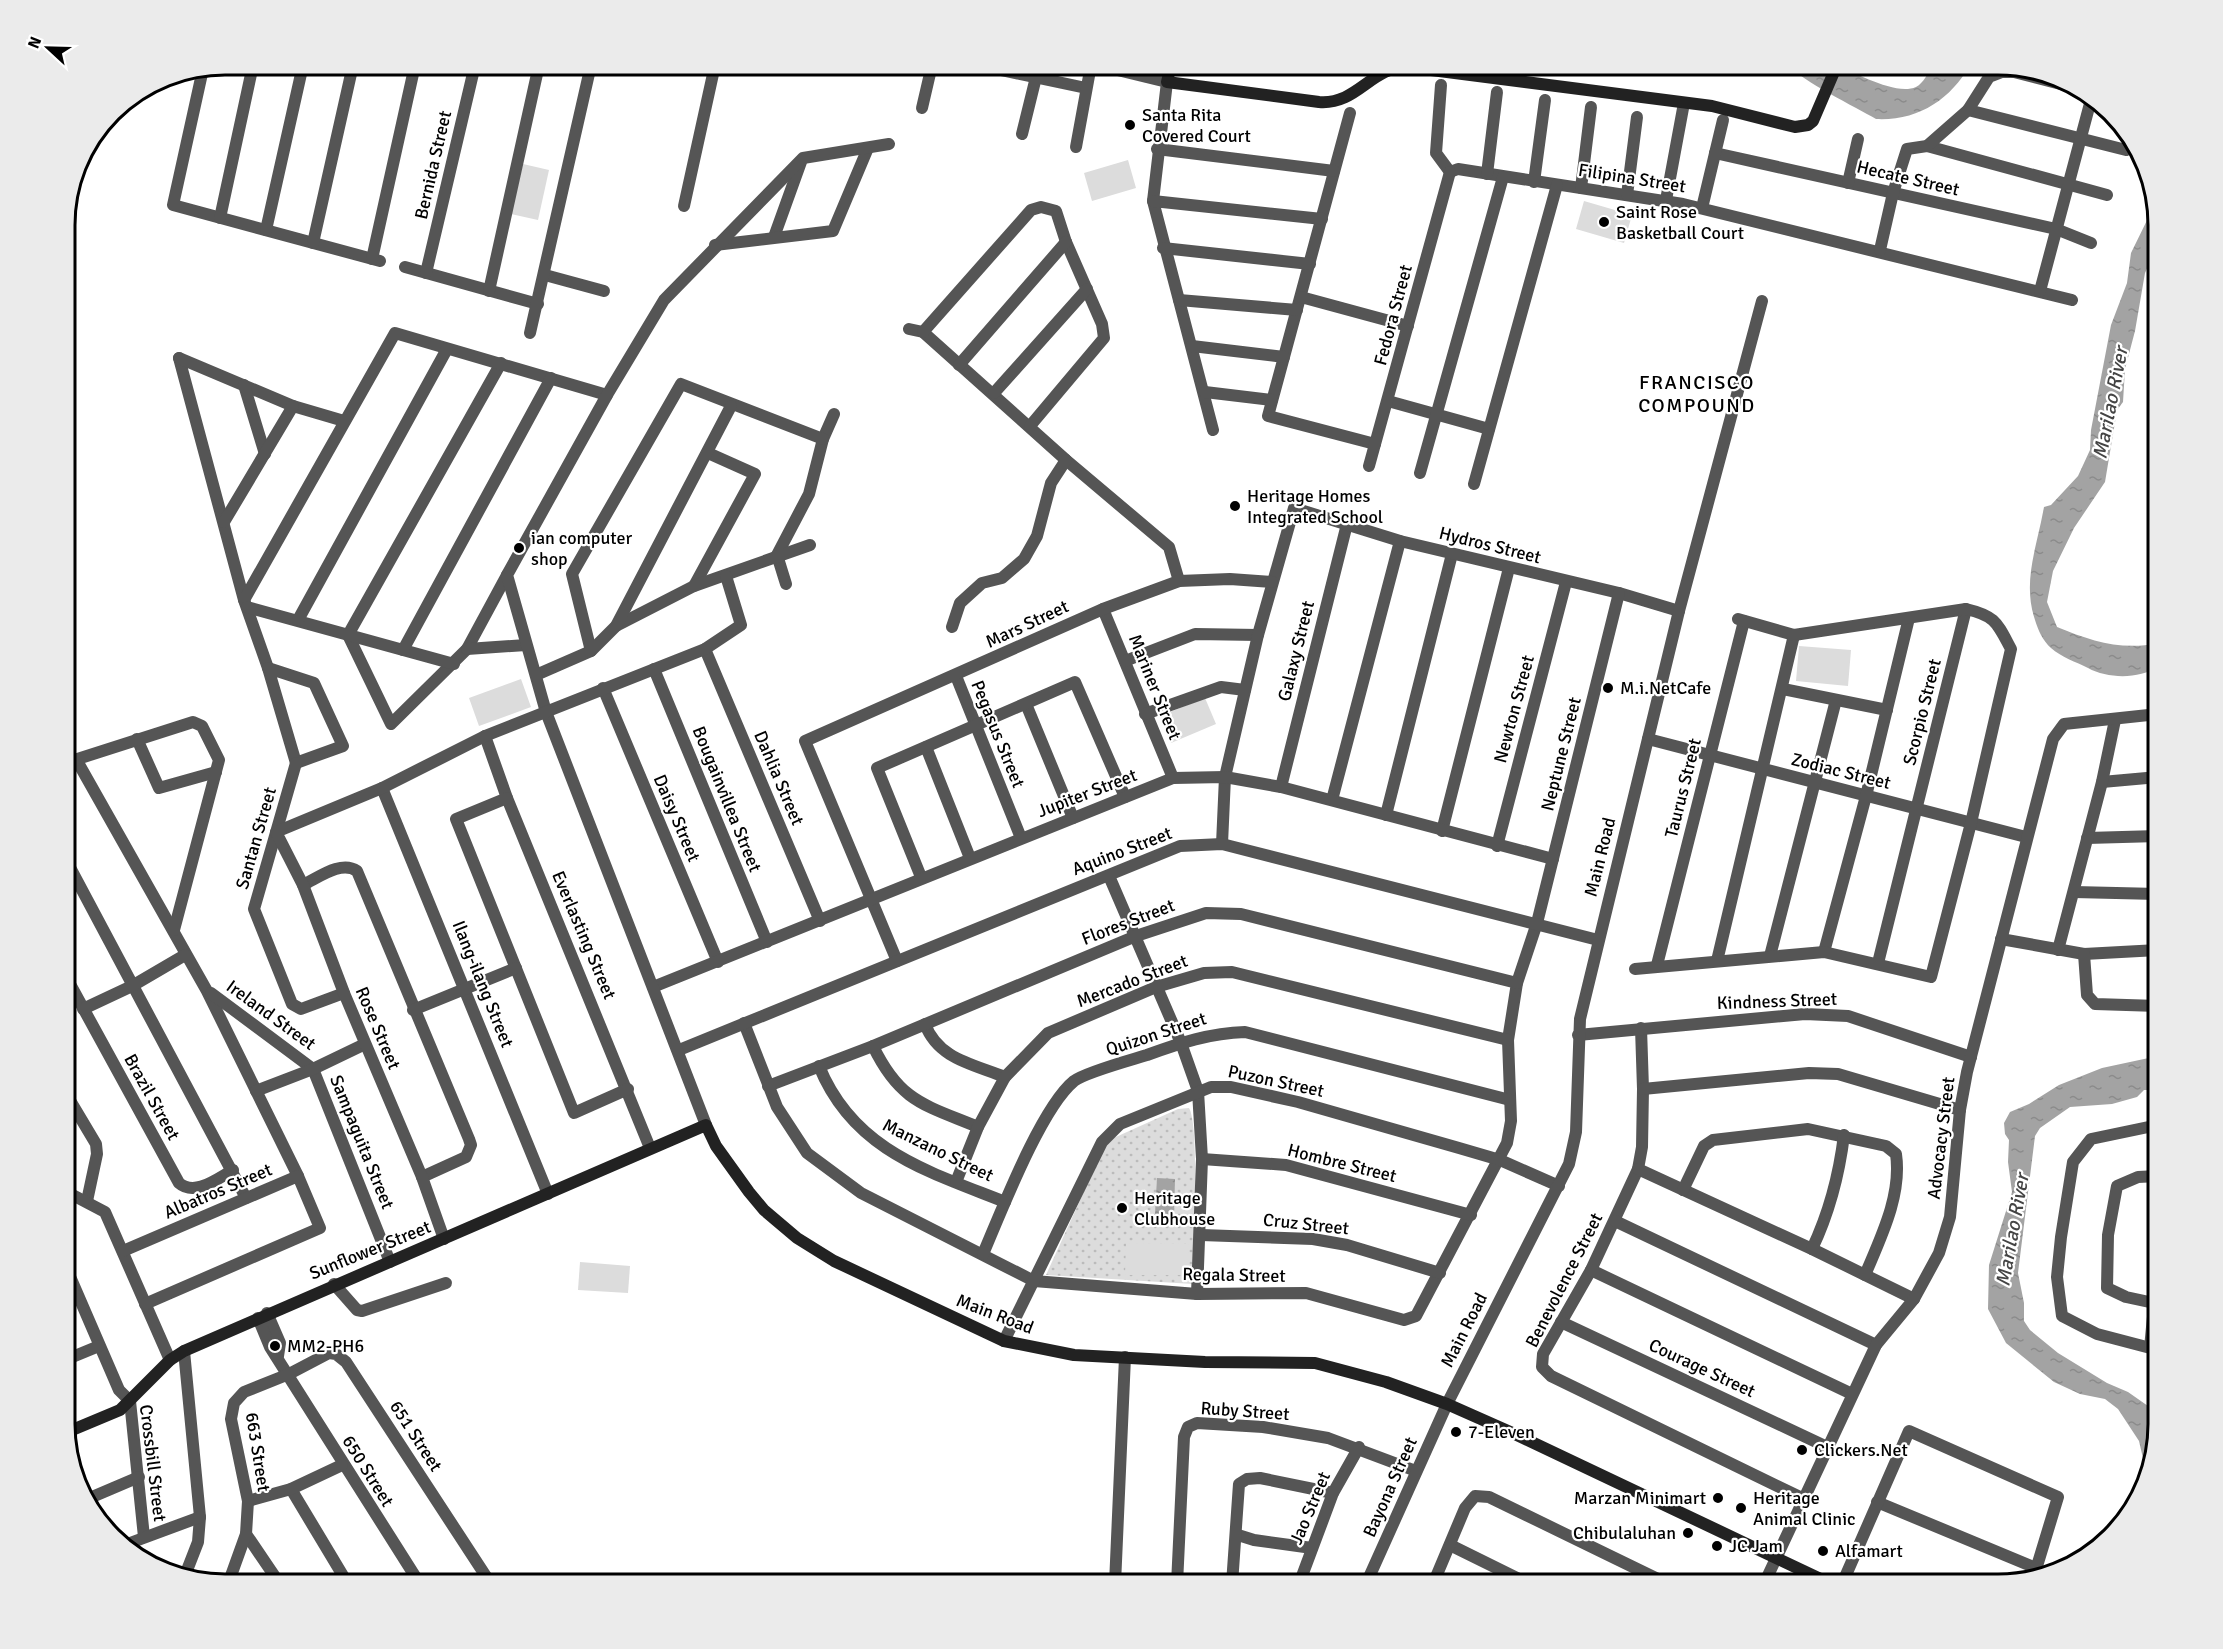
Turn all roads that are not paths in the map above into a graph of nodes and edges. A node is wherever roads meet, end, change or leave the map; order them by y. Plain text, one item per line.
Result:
1 (251, 75) edge
2 (301, 75) edge
3 (351, 75) edge
4 (413, 75) edge
5 (472, 75) edge
6 (537, 75) edge
7 (589, 75) edge
8 (713, 75) edge
9 (930, 75) edge
10 (1025, 75) edge
11 (1037, 75) edge
12 (1089, 75) edge
13 (1140, 75) edge
14 (1169, 75) edge
15 (1378, 75) edge
16 (1469, 75) edge
17 (1832, 75) edge
18 (1994, 75) edge
19 (201, 77) edge
20 (1036, 78) junction
21 (1167, 82) junction
22 (1441, 85) dead end
23 (1086, 88) junction
24 (1497, 92) dead end
25 (1545, 100) dead end
26 (1684, 103) junction
27 (2089, 106) edge
28 (922, 108) dead end
29 (1591, 108) dead end
30 (1968, 110) junction
31 (1350, 113) dead end
32 (1637, 117) dead end
33 (1723, 120) dead end
34 (1023, 134) dead end
35 (2080, 138) junction
36 (1858, 139) dead end
37 (889, 144) dead end
38 (1927, 146) junction
39 (1076, 147) dead end
40 (868, 148) junction
41 (1157, 149) junction
42 (2126, 150) dead end
43 (1715, 153) junction
44 (803, 158) junction
45 (1334, 171) junction
46 (1450, 172) junction
47 (1487, 174) junction
48 (1503, 177) junction
49 (1534, 182) junction
50 (1848, 183) junction
51 (1557, 185) junction
52 (2068, 185) junction
53 (1581, 188) junction
54 (1893, 193) junction
55 (1627, 195) junction
56 (2107, 195) dead end
57 (1153, 201) junction
58 (1666, 201) junction
59 (684, 206) dead end
60 (1702, 208) junction
61 (220, 218) junction
62 (1322, 219) junction
63 (2056, 229) junction
64 (266, 230) junction
65 (774, 237) junction
66 (1066, 242) junction
67 (313, 243) junction
68 (2091, 243) dead end
69 (715, 245) junction
70 (1163, 248) junction
71 (1880, 250) junction
72 (1310, 264) junction
73 (405, 267) dead end
74 (426, 273) junction
75 (544, 275) junction
76 (1087, 289) junction
77 (489, 291) junction
78 (604, 291) dead end
79 (2040, 291) junction
80 (1179, 300) junction
81 (2072, 300) dead end
82 (1762, 301) dead end
83 (1299, 303) junction
84 (538, 304) junction
85 (1408, 326) junction
86 (909, 329) dead end
87 (923, 332) junction
88 (530, 333) dead end
89 (1192, 346) junction
90 (447, 349) junction
91 (1284, 357) junction
92 (501, 363) junction
93 (959, 365) junction
94 (551, 378) junction
95 (244, 385) junction
96 (1205, 392) junction
97 (994, 393) junction
98 (607, 395) junction
99 (1272, 400) junction
100 (1388, 401) junction
101 (293, 406) junction
102 (731, 406) junction
103 (834, 414) dead end
104 (1435, 414) junction
105 (344, 421) junction
106 (1030, 426) junction
107 (1490, 429) junction
108 (1213, 430) dead end
109 (823, 439) junction
110 (1375, 444) junction
111 (708, 453) junction
112 (265, 454) junction
113 (1066, 460) junction
114 (1369, 466) dead end
115 (1420, 473) dead end
116 (1474, 484) dead end
117 (224, 522) junction
118 (1347, 524) junction
119 (1400, 541) junction
120 (810, 545) dead end
121 (1452, 554) junction
122 (777, 555) junction
123 (1509, 568) junction
124 (507, 575) junction
125 (726, 576) junction
126 (1179, 581) junction
127 (1272, 582) junction
128 (1566, 582) junction
129 (786, 584) dead end
130 (694, 586) junction
131 (1619, 593) junction
132 (245, 604) junction
133 (1103, 609) junction
134 (1966, 609) junction
135 (1679, 611) junction
136 (1909, 618) junction
137 (298, 620) junction
138 (616, 626) junction
139 (952, 627) dead end
140 (348, 635) junction
141 (1258, 635) junction
142 (1794, 635) junction
143 (526, 645) junction
144 (467, 649) junction
145 (705, 649) junction
146 (403, 650) junction
147 (591, 651) junction
148 (1125, 661) junction
149 (454, 664) junction
150 (268, 668) junction
151 (654, 669) junction
152 (536, 675) junction
153 (956, 676) junction
154 (603, 688) junction
155 (1783, 689) junction
156 (1245, 690) junction
157 (1836, 700) junction
158 (1026, 704) junction
159 (1887, 710) junction
160 (546, 712) junction
161 (1145, 714) junction
162 (2148, 715) edge
163 (2115, 720) junction
164 (976, 725) junction
165 (485, 736) junction
166 (137, 739) junction
167 (1648, 739) junction
168 (926, 747) junction
169 (1709, 755) junction
170 (75, 759) edge
171 (296, 763) junction
172 (75, 769) edge
173 (1762, 769) junction
174 (216, 772) junction
175 (1225, 777) junction
176 (1173, 778) junction
177 (2148, 778) edge
178 (1815, 782) junction
179 (2102, 782) junction
180 (1281, 787) junction
181 (382, 788) junction
182 (1866, 796) junction
183 (1125, 797) junction
184 (507, 798) junction
185 (1332, 800) junction
186 (1918, 808) junction
187 (1386, 815) junction
188 (1073, 818) junction
189 (1971, 823) junction
190 (1442, 831) junction
191 (276, 832) junction
192 (2148, 836) edge
193 (2026, 837) junction
194 (1021, 838) junction
195 (2086, 838) junction
196 (1222, 844) junction
197 (1497, 846) junction
198 (970, 858) junction
199 (1553, 859) junction
200 (1109, 876) junction
201 (75, 877) edge
202 (921, 877) junction
203 (303, 885) junction
204 (2074, 892) junction
205 (2148, 894) edge
206 (872, 899) junction
207 (820, 921) junction
208 (1537, 923) junction
209 (174, 930) junction
210 (1136, 936) junction
211 (2001, 939) junction
212 (1598, 940) junction
213 (766, 942) junction
214 (2058, 950) junction
215 (1824, 951) junction
216 (2148, 951) edge
217 (2084, 954) junction
218 (185, 955) junction
219 (1770, 956) junction
220 (897, 961) junction
221 (1717, 961) junction
222 (718, 962) junction
223 (1878, 963) junction
224 (1657, 965) junction
225 (516, 968) junction
226 (1635, 969) dead end
227 (1517, 983) junction
228 (132, 986) junction
229 (653, 987) junction
230 (1156, 987) junction
231 (466, 989) junction
232 (207, 991) junction
233 (344, 993) junction
234 (75, 994) edge
235 (2148, 1006) edge
236 (83, 1009) junction
237 (414, 1010) junction
238 (744, 1023) junction
239 (925, 1024) junction
240 (1641, 1028) junction
241 (1578, 1035) junction
242 (1508, 1040) junction
243 (1181, 1043) junction
244 (365, 1044) junction
245 (873, 1046) junction
246 (679, 1050) junction
247 (1971, 1057) junction
248 (819, 1066) junction
249 (313, 1069) junction
250 (1005, 1077) junction
251 (768, 1086) junction
252 (628, 1089) junction
253 (1643, 1089) junction
254 (256, 1091) junction
255 (1198, 1091) junction
256 (1510, 1100) junction
257 (75, 1109) edge
258 (1960, 1110) junction
259 (706, 1125) junction
260 (978, 1127) junction
261 (2148, 1127) edge
262 (1844, 1135) junction
263 (650, 1148) junction
264 (1202, 1159) junction
265 (1500, 1160) junction
266 (1638, 1169) junction
267 (233, 1170) junction
268 (298, 1176) junction
269 (2148, 1176) edge
270 (422, 1177) junction
271 (956, 1182) junction
272 (1559, 1186) junction
273 (1683, 1190) junction
274 (548, 1194) junction
275 (75, 1196) edge
276 (246, 1198) junction
277 (87, 1201) junction
278 (1005, 1202) junction
279 (1471, 1215) junction
280 (1615, 1221) junction
281 (1201, 1235) junction
282 (444, 1239) junction
283 (1812, 1249) junction
284 (123, 1251) junction
285 (983, 1254) junction
286 (390, 1262) junction
287 (1591, 1269) junction
288 (1440, 1273) junction
289 (1865, 1275) junction
290 (1034, 1281) junction
291 (446, 1283) dead end
292 (334, 1284) junction
293 (75, 1291) edge
294 (1197, 1294) junction
295 (77, 1296) joint
296 (1914, 1299) junction
297 (2148, 1302) edge
298 (146, 1304) junction
299 (262, 1316) junction
300 (1561, 1322) junction
301 (1004, 1341) junction
302 (1876, 1345) junction
303 (99, 1346) junction
304 (2148, 1347) edge
305 (184, 1352) junction
306 (75, 1356) edge
307 (1125, 1357) junction
308 (170, 1360) junction
309 (289, 1374) junction
310 (1852, 1394) junction
311 (130, 1401) junction
312 (1447, 1404) junction
313 (75, 1429) edge
314 (1359, 1447) junction
315 (1827, 1448) junction
316 (342, 1465) junction
317 (1416, 1471) junction
318 (139, 1478) junction
319 (291, 1490) junction
320 (1333, 1493) junction
321 (94, 1496) edge
322 (1804, 1499) junction
323 (248, 1501) junction
324 (1877, 1502) junction
325 (200, 1516) junction
326 (246, 1534) junction
327 (1238, 1535) junction
328 (144, 1537) junction
329 (133, 1542) edge
330 (1450, 1545) junction
331 (1312, 1548) junction
332 (1776, 1559) junction
333 (188, 1569) edge
334 (2036, 1569) edge
335 (2031, 1570) edge
336 (232, 1574) edge
337 (273, 1574) edge
338 (342, 1574) edge
339 (413, 1574) edge
340 (484, 1574) edge
341 (1115, 1574) edge
342 (1177, 1574) edge
343 (1233, 1574) edge
344 (1303, 1574) edge
345 (1370, 1574) edge
346 (1438, 1574) edge
347 (1509, 1574) edge
348 (1647, 1574) edge
349 (1769, 1574) edge
350 (1809, 1574) edge
351 (1846, 1574) edge

1 - 61 street
2 - 64 street
3 - 67 street
4 - 67 street
5 - 74 street, Bernida Street
6 - 77 street
7 - 75 street
8 - 59 street
9 - 28 street
10 - 20 street
11 - 20 street
12 - 23 street
13 - 21 street
14 - 21 main road
15 - 21 main road
16 - 26 main road
17 - 26 main road
18 - 30 street
19 - 61 street
20 - 23 street
20 - 34 street
21 - 41 street
22 - 46 street
23 - 39 street
24 - 47 street
25 - 49 street
26 - 58 street
27 - 35 street
29 - 53 street
30 - 35 street
30 - 38 street
31 - 45 street
32 - 55 street
33 - 43 street
35 - 42 street
35 - 52 street
36 - 50 street
37 - 40 street
38 - 52 street
38 - 54 street
40 - 44 street
40 - 65 street
41 - 45 street
41 - 57 street
43 - 50 street, Hecate Street
43 - 60 street
44 - 65 street
44 - 69 street
45 - 62 street
46 - 47 street, Filipina Street
46 - 85 street, Fedora Street
47 - 48 street, Filipina Street
48 - 49 street, Filipina Street
48 - 104 street
49 - 51 street, Filipina Street
50 - 54 street, Hecate Street
51 - 53 street, Filipina Street
51 - 107 street
52 - 56 street
52 - 63 street
53 - 55 street, Filipina Street
54 - 63 street, Hecate Street
54 - 71 street
55 - 58 street, Filipina Street
57 - 62 street
57 - 70 street
58 - 60 street, Filipina Street
60 - 71 street, Filipina Street
61 - 64 street
62 - 72 street
63 - 68 street, Hecate Street
63 - 79 street
64 - 67 street
65 - 69 street
66 - 76 street
66 - 87 street
66 - 93 street
69 - 98 street
70 - 72 street
70 - 80 street
71 - 79 street, Filipina Street
72 - 83 street
73 - 74 street
74 - 77 street
75 - 78 street
75 - 84 street
76 - 97 street
76 - 106 street
77 - 84 street
79 - 81 street, Filipina Street
80 - 83 street
80 - 89 street
82 - 135 street, Main Road
83 - 85 street
83 - 91 street
84 - 88 street
85 - 100 street, Fedora Street
86 - 87 street
87 - 93 street
89 - 91 street
89 - 96 street
90 - 92 street
90 - 105 street
90 - 137 street
91 - 99 street
92 - 94 street
92 - 140 street
93 - 97 street
94 - 98 street
94 - 146 street
95 - 101 street
95 - 112 street
95 - 117 street
96 - 99 street
96 - 108 street
97 - 106 street
98 - 124 street
99 - 110 street
100 - 104 street
100 - 110 street, Fedora Street
101 - 105 street
101 - 112 street
102 - 109 street
102 - 111 street
102 - 147 street
103 - 109 street
104 - 107 street
104 - 115 street
105 - 132 street
106 - 113 street
107 - 116 street
109 - 122 street
110 - 114 street, Fedora Street
111 - 130 street
111 - 138 street
112 - 117 street
113 - 126 street
113 - 139 street
117 - 132 street
118 - 119 street, Hydros Street
118 - 127 street, Hydros Street
118 - 180 street, Galaxy Street
119 - 121 street, Hydros Street
119 - 185 street
120 - 122 street
121 - 123 street, Hydros Street
121 - 187 street
122 - 125 street
122 - 129 street
123 - 128 street, Hydros Street
123 - 190 street
124 - 143 street
124 - 144 street
125 - 130 street
125 - 145 street
126 - 127 street, Mars Street
126 - 133 street, Mars Street
127 - 141 street
128 - 131 street, Hydros Street
128 - 197 street, Newton Street
130 - 138 street
131 - 135 street, Hydros Street
131 - 199 street, Neptune Street
132 - 137 street
132 - 150 street
133 - 148 street, Mariner Street
133 - 153 street, Mars Street
134 - 136 street
134 - 186 street, Scorpio Street
134 - 189 street
135 - 167 street, Main Road
136 - 142 street
136 - 159 street
137 - 140 street
138 - 147 street
140 - 146 street
140 - 149 street
141 - 148 street
141 - 156 street
142 - 155 street
142 - 169 street, Taurus Street
143 - 144 street
143 - 152 street
144 - 149 street
145 - 151 street
145 - 207 street, Dahlia Street
146 - 149 street
147 - 152 street
148 - 161 street, Mariner Street
150 - 171 street
150 - 171 street
151 - 154 street
151 - 213 street, Bougainvillea Street
152 - 160 street
153 - 164 street, Pegasus Street
153 - 206 street, Mars Street
154 - 160 street
154 - 222 street, Daisy Street
155 - 157 street
155 - 173 street
156 - 161 street
156 - 175 street
157 - 159 street
157 - 178 street
158 - 164 street
158 - 183 street
158 - 188 street
159 - 182 street
160 - 165 street
160 - 229 street
161 - 176 street, Mariner Street
162 - 163 street, Advocacy Street
163 - 179 street
163 - 193 street, Advocacy Street
164 - 168 street
164 - 194 street, Pegasus Street
165 - 181 street
165 - 184 street, Everlasting Street
166 - 170 street
166 - 174 street
166 - 174 street
167 - 169 street, Zodiac Street
167 - 212 street, Main Road
168 - 198 street
168 - 202 street
169 - 173 street, Zodiac Street
169 - 224 street, Taurus Street
171 - 191 street, Santan Street
172 - 209 street
173 - 178 street, Zodiac Street
173 - 221 street
174 - 209 street
175 - 176 street, Jupiter Street
175 - 180 street, Jupiter Street
175 - 196 street
176 - 183 street, Jupiter Street
177 - 179 street
178 - 182 street, Zodiac Street
178 - 219 street
179 - 195 street
180 - 185 street, Jupiter Street
181 - 191 street
181 - 231 street, Ilang-ilang Street
182 - 186 street, Zodiac Street
182 - 215 street
183 - 188 street, Jupiter Street
184 - 225 street
184 - 252 street, Everlasting Street
185 - 187 street, Jupiter Street
186 - 189 street, Zodiac Street
186 - 223 street, Scorpio Street
187 - 190 street, Jupiter Street
188 - 194 street, Jupiter Street
189 - 193 street, Zodiac Street
189 - 223 street
190 - 197 street, Jupiter Street
191 - 203 street, Rose Street
191 - 233 street, Santan Street
192 - 195 street
193 - 211 street, Advocacy Street
194 - 198 street, Jupiter Street
195 - 204 street
196 - 200 street, Aquino Street
196 - 208 street, Aquino Street
197 - 199 street, Jupiter Street
198 - 202 street, Jupiter Street
199 - 208 street, Neptune Street
200 - 210 street
200 - 220 street, Aquino Street
201 - 228 street
202 - 206 street, Jupiter Street
203 - 233 street, Rose Street
203 - 237 street
204 - 205 street
204 - 214 street
206 - 207 street, Jupiter Street
206 - 220 street
207 - 213 street, Jupiter Street
208 - 212 street, Aquino Street
208 - 227 street, Regala Street
209 - 218 street
210 - 227 street, Flores Street
210 - 230 street
210 - 239 street, Flores Street
211 - 214 street
211 - 247 street, Advocacy Street
212 - 241 street, Main Road
213 - 222 street, Jupiter Street
214 - 217 street
215 - 219 street
215 - 223 street
216 - 217 street
217 - 235 street
218 - 228 street
218 - 232 street
219 - 221 street
220 - 238 street, Aquino Street
221 - 224 street
222 - 229 street, Jupiter Street
224 - 226 street
225 - 231 street
225 - 252 street
227 - 242 street, Regala Street
228 - 236 street
228 - 267 street
229 - 246 street
230 - 242 street, Mercado Street
230 - 243 street
230 - 250 street, Mercado Street
231 - 237 street
231 - 274 street, Ilang-ilang Street
232 - 249 street, Ireland Street
232 - 254 street
233 - 244 street, Rose Street
234 - 236 street, Brazil Street
236 - 267 street, Brazil Street
237 - 270 street
238 - 246 street, Aquino Street
238 - 251 street, Regala Street
239 - 245 street, Flores Street
239 - 250 street
240 - 241 street, Kindness Street
240 - 247 street, Kindness Street
240 - 253 street, Benevolence Street
241 - 272 street, Main Road
242 - 256 street, Regala Street
243 - 255 street
243 - 256 street, Quizon Street
243 - 278 street, Quizon Street
244 - 249 street
244 - 270 street, Rose Street
245 - 248 street, Flores Street
245 - 260 street
246 - 259 street
247 - 258 street, Advocacy Street
248 - 251 street, Flores Street
248 - 271 street, Manzano Street
249 - 254 street
249 - 286 street, Sampaguita Street
250 - 260 street, Mercado Street
251 - 285 street, Regala Street
252 - 263 street, Everlasting Street
253 - 258 street
253 - 266 street, Benevolence Street
254 - 268 street
255 - 264 street
255 - 265 street, Puzon Street
255 - 290 street, Puzon Street
256 - 265 street, Regala Street
257 - 277 street
258 - 296 street, Advocacy Street
259 - 263 main road, Sunflower Street
259 - 301 main road, Main Road
260 - 271 street, Mercado Street
261 - 304 street
262 - 273 street
262 - 283 street
262 - 289 street
263 - 274 main road, Sunflower Street
264 - 279 street, Hombre Street
264 - 281 street
265 - 272 street, Puzon Street
265 - 279 street, Regala Street
266 - 273 street
266 - 280 street, Benevolence Street
267 - 276 street
268 - 276 street, Albatros Street
268 - 298 street, Albatros Street
269 - 297 street
270 - 282 street, Rose Street
271 - 278 street, Manzano Street
272 - 312 street, Main Road
273 - 283 street
274 - 282 main road, Sunflower Street
275 - 277 street
276 - 284 street, Albatros Street
277 - 284 street
278 - 285 street, Quizon Street
279 - 288 street, Regala Street
280 - 287 street, Benevolence Street
280 - 302 street
281 - 288 street, Cruz Street
281 - 294 street
282 - 286 main road, Sunflower Street
283 - 289 street
284 - 298 street
285 - 290 street, Regala Street
286 - 292 main road, Sunflower Street
287 - 300 street, Benevolence Street
287 - 310 street
288 - 294 street, Regala Street
289 - 296 street
290 - 294 street, Regala Street
290 - 301 street, Puzon Street
291 - 292 street
292 - 299 main road, Sunflower Street
293 - 295 street, Crossbill Street
295 - 303 street, Crossbill Street
296 - 302 street, Advocacy Street
298 - 308 street
299 - 305 main road, Sunflower Street
299 - 309 street, 650 Street
300 - 315 street, Courage Street
300 - 322 street, Benevolence Street
301 - 307 main road, Main Road
302 - 310 street, Advocacy Street
303 - 306 street
303 - 311 street, Crossbill Street
305 - 308 main road, Sunflower Street
305 - 325 street
307 - 312 main road, Main Road
307 - 341 street
308 - 311 main road, Sunflower Street
309 - 316 street, 650 Street
309 - 323 street, 663 Street
309 - 340 street, 651 Street
310 - 315 street, Advocacy Street
311 - 313 main road, Sunflower Street
311 - 318 street, Crossbill Street
312 - 317 street, Bayona Street
312 - 332 main road, Main Road
314 - 317 street, Ruby Street
314 - 320 street, Jao Street
314 - 342 street, Ruby Street
315 - 322 street, Advocacy Street
316 - 319 street
316 - 339 street, 650 Street
317 - 345 street, Bayona Street
318 - 321 street
318 - 328 street, Crossbill Street
319 - 323 street
319 - 338 street
320 - 327 street
320 - 331 street, Jao Street
322 - 332 street, Advocacy Street
323 - 326 street, 663 Street
324 - 334 street
324 - 335 street
324 - 351 street
325 - 328 street
325 - 333 street
326 - 336 street, 663 Street
326 - 337 street
327 - 331 street
327 - 343 street
328 - 329 street
330 - 346 street
330 - 347 street
330 - 348 street
331 - 344 street, Jao Street
332 - 349 street, Advocacy Street
332 - 350 main road, Main Road

